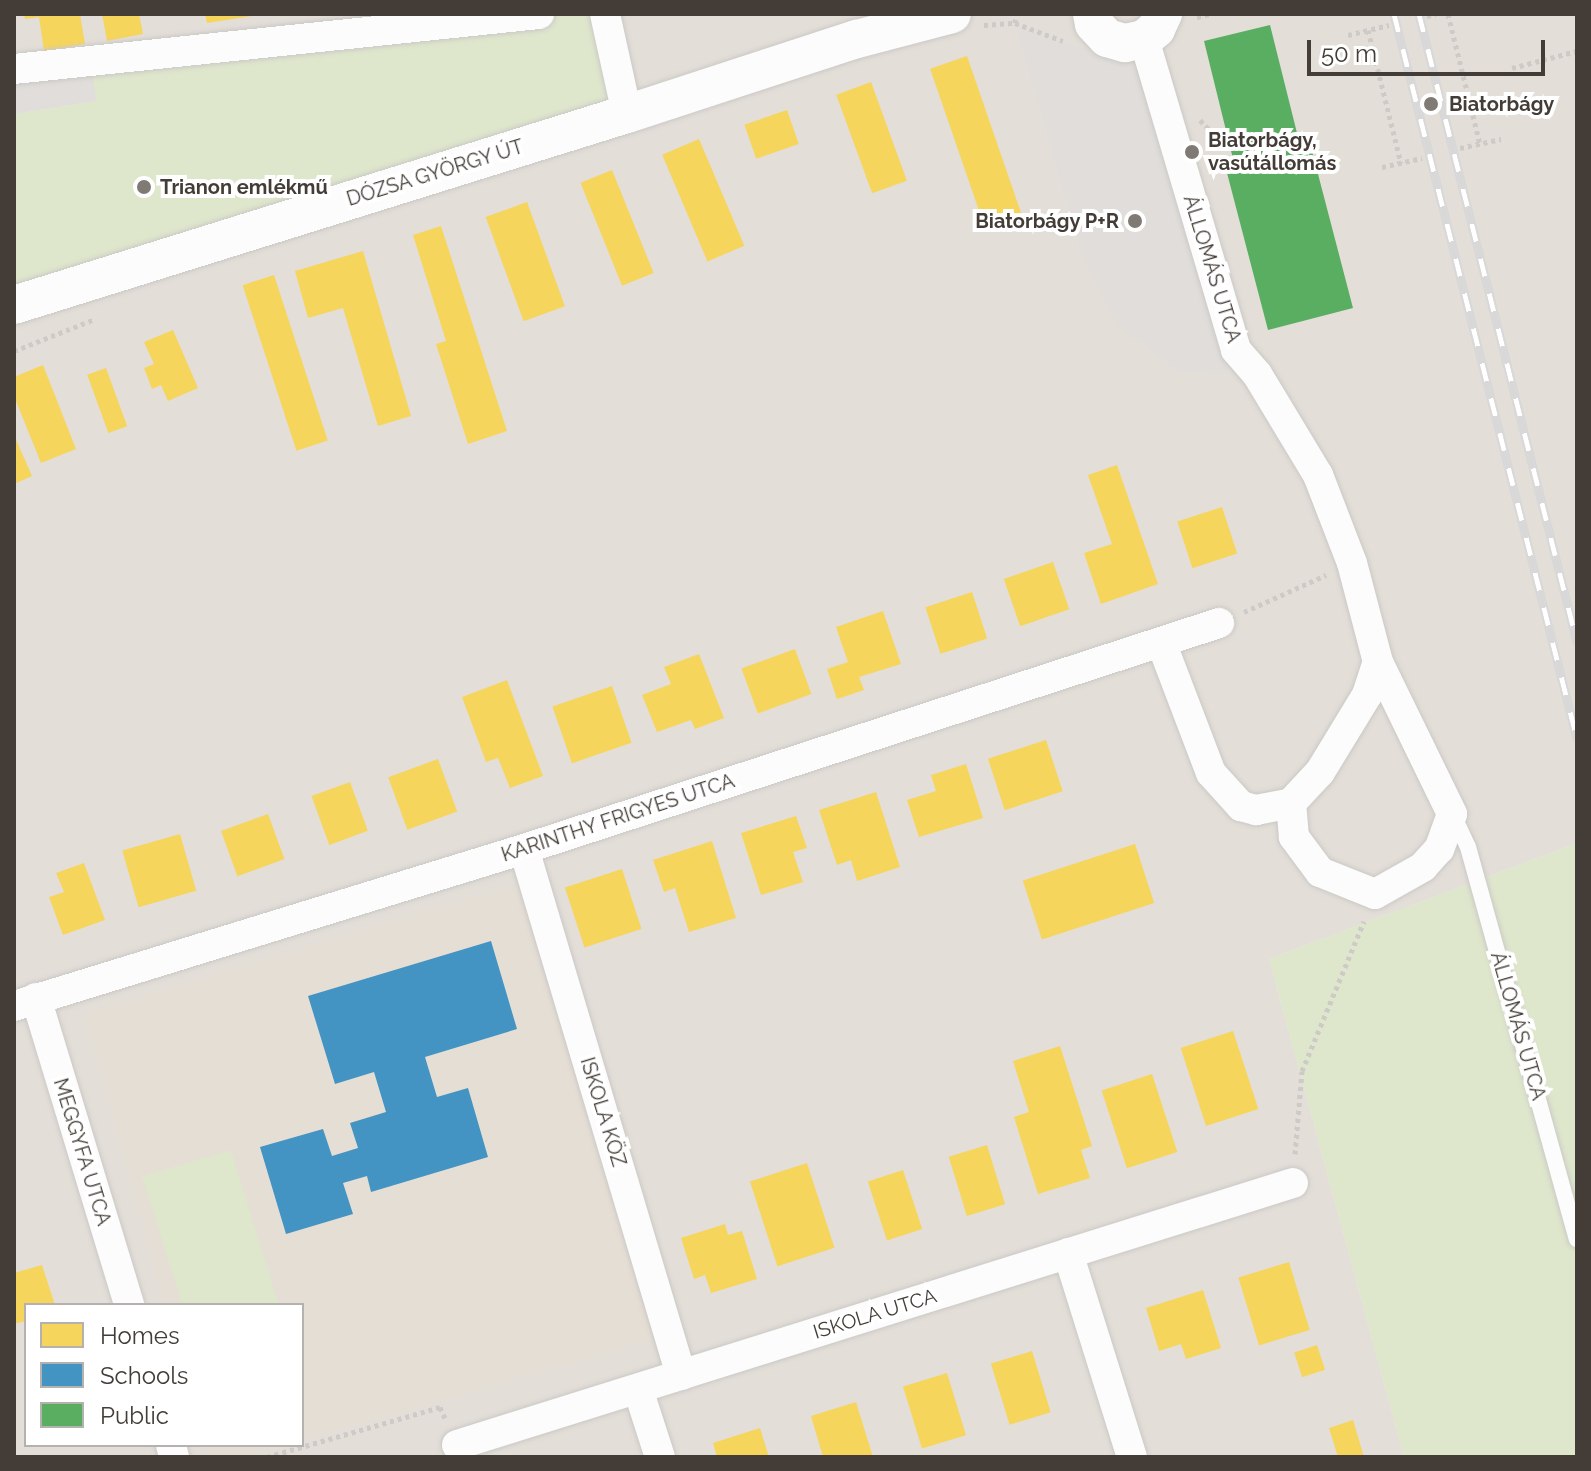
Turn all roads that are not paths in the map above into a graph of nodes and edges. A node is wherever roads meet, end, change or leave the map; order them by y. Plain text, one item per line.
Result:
1 (539, 14) edge
2 (605, 14) edge
3 (952, 14) edge
4 (1092, 14) edge
5 (1153, 27) edge
6 (14, 69) edge
7 (627, 114) junction
8 (14, 305) edge
9 (1219, 623) road end
10 (1161, 642) junction
11 (1378, 662) junction
12 (1291, 803) junction
13 (1452, 814) junction
14 (524, 849) junction
15 (25, 1002) edge
16 (1293, 1183) road end
17 (1577, 1239) edge
18 (1068, 1253) junction
19 (128, 1303) edge
20 (681, 1375) junction
21 (638, 1389) junction
22 (457, 1445) road end
23 (660, 1457) edge
24 (1132, 1457) edge

1 - 6 street
2 - 7 street
3 - 7 street, DÓZSA GYÖRGY ÚT
4 - 5 street
5 - 11 street, ÁLLOMÁS UTCA
7 - 8 street, DÓZSA GYÖRGY ÚT
9 - 10 street, KARINTHY FRIGYES UTCA
10 - 12 street
10 - 14 street, KARINTHY FRIGYES UTCA
11 - 12 street
11 - 13 street, ÁLLOMÁS UTCA
12 - 13 street
13 - 17 lane, ÁLLOMÁS UTCA
14 - 15 street, KARINTHY FRIGYES UTCA
14 - 20 street, ISKOLA KÖZ
15 - 19 street, MEGGYFA UTCA
16 - 18 street, ISKOLA UTCA
18 - 20 street, ISKOLA UTCA
18 - 24 street
20 - 21 street, ISKOLA UTCA
21 - 22 street, ISKOLA UTCA
21 - 23 street

